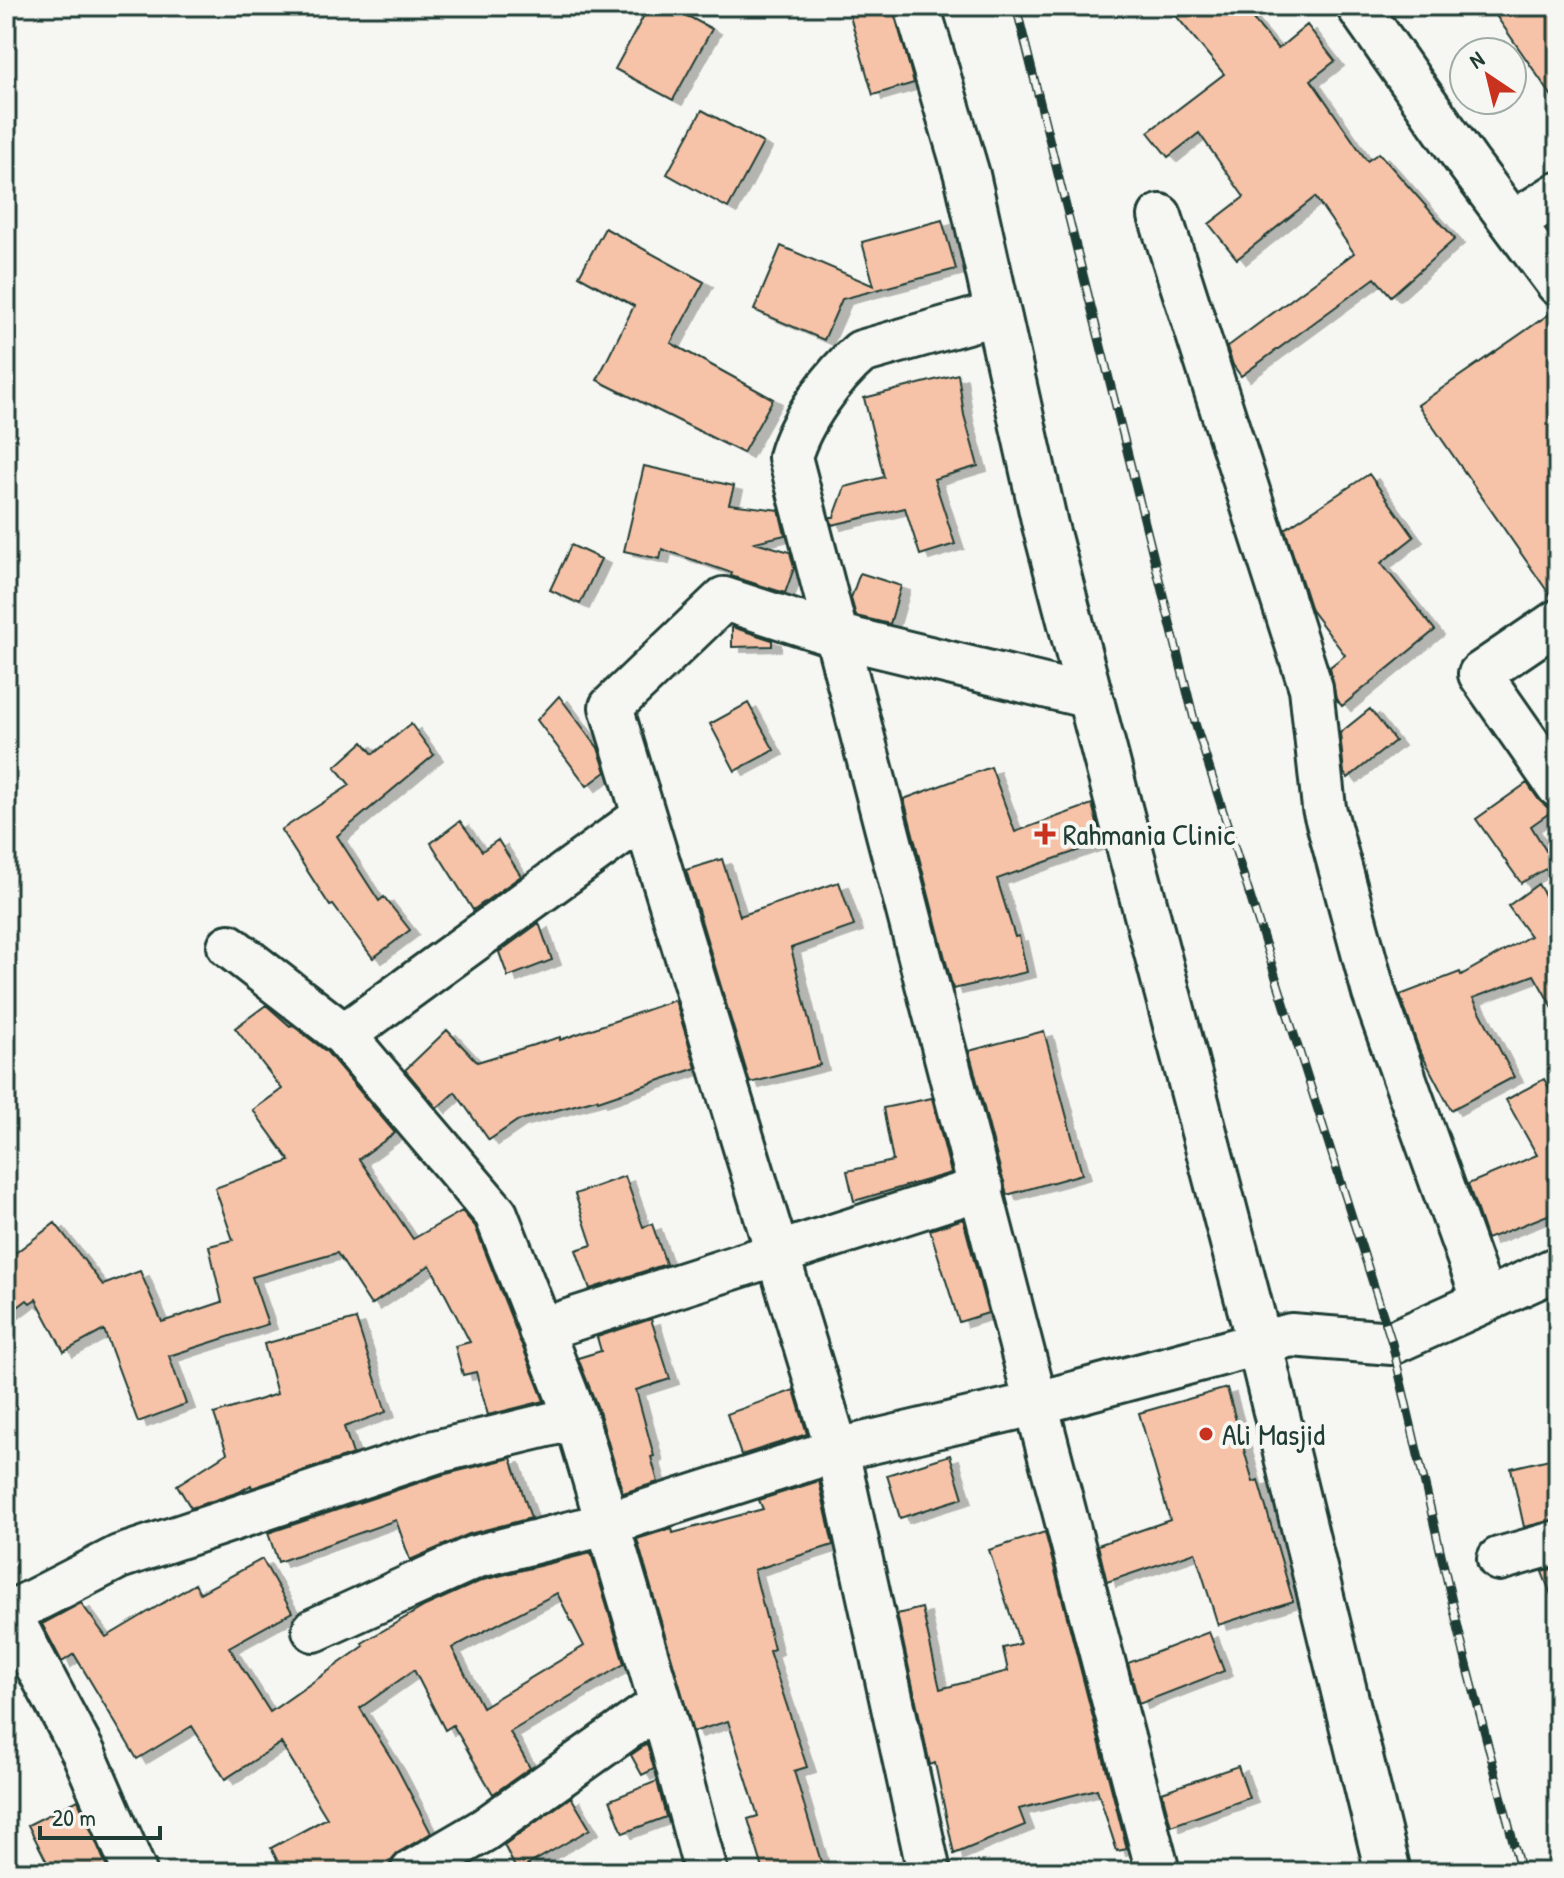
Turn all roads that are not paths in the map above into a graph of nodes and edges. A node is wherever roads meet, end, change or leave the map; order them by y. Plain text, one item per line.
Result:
1 (917, 6) edge
2 (1358, 6) edge
3 (1558, 194) edge
4 (1160, 216) dead end
5 (1514, 222) junction
6 (1558, 284) edge
7 (998, 313) junction
8 (1558, 621) edge
9 (838, 636) junction
10 (1090, 697) junction
11 (1558, 786) edge
12 (644, 816) junction
13 (229, 946) dead end
14 (344, 1035) junction
15 (982, 1188) junction
16 (777, 1254) junction
17 (1558, 1268) edge
18 (1484, 1301) junction
19 (540, 1330) junction
20 (1259, 1342) junction
21 (1038, 1403) junction
22 (576, 1418) junction
23 (837, 1450) junction
24 (606, 1524) junction
25 (1558, 1542) edge
26 (1499, 1559) dead end
27 (7, 1614) edge
28 (314, 1630) dead end
29 (661, 1704) junction
30 (135, 1872) edge
31 (412, 1872) edge
32 (706, 1872) edge
33 (929, 1872) edge
34 (1158, 1872) edge
35 (1388, 1872) edge

1 - 7 street
2 - 5 street
3 - 5 street
4 - 18 street
5 - 6 street
7 - 9 street
7 - 10 street
8 - 11 street
9 - 10 street
9 - 12 street
9 - 15 street
10 - 20 street
12 - 14 street
12 - 16 street
13 - 14 street
14 - 19 street
15 - 16 street
15 - 21 street
16 - 19 street
16 - 23 street
17 - 18 street
18 - 20 street
19 - 22 street
20 - 21 street
20 - 35 street
21 - 23 street
21 - 34 street
22 - 24 street
22 - 27 street
23 - 24 street
23 - 33 street
24 - 28 street
24 - 29 street
25 - 26 street
27 - 30 street
29 - 31 street
29 - 32 street

